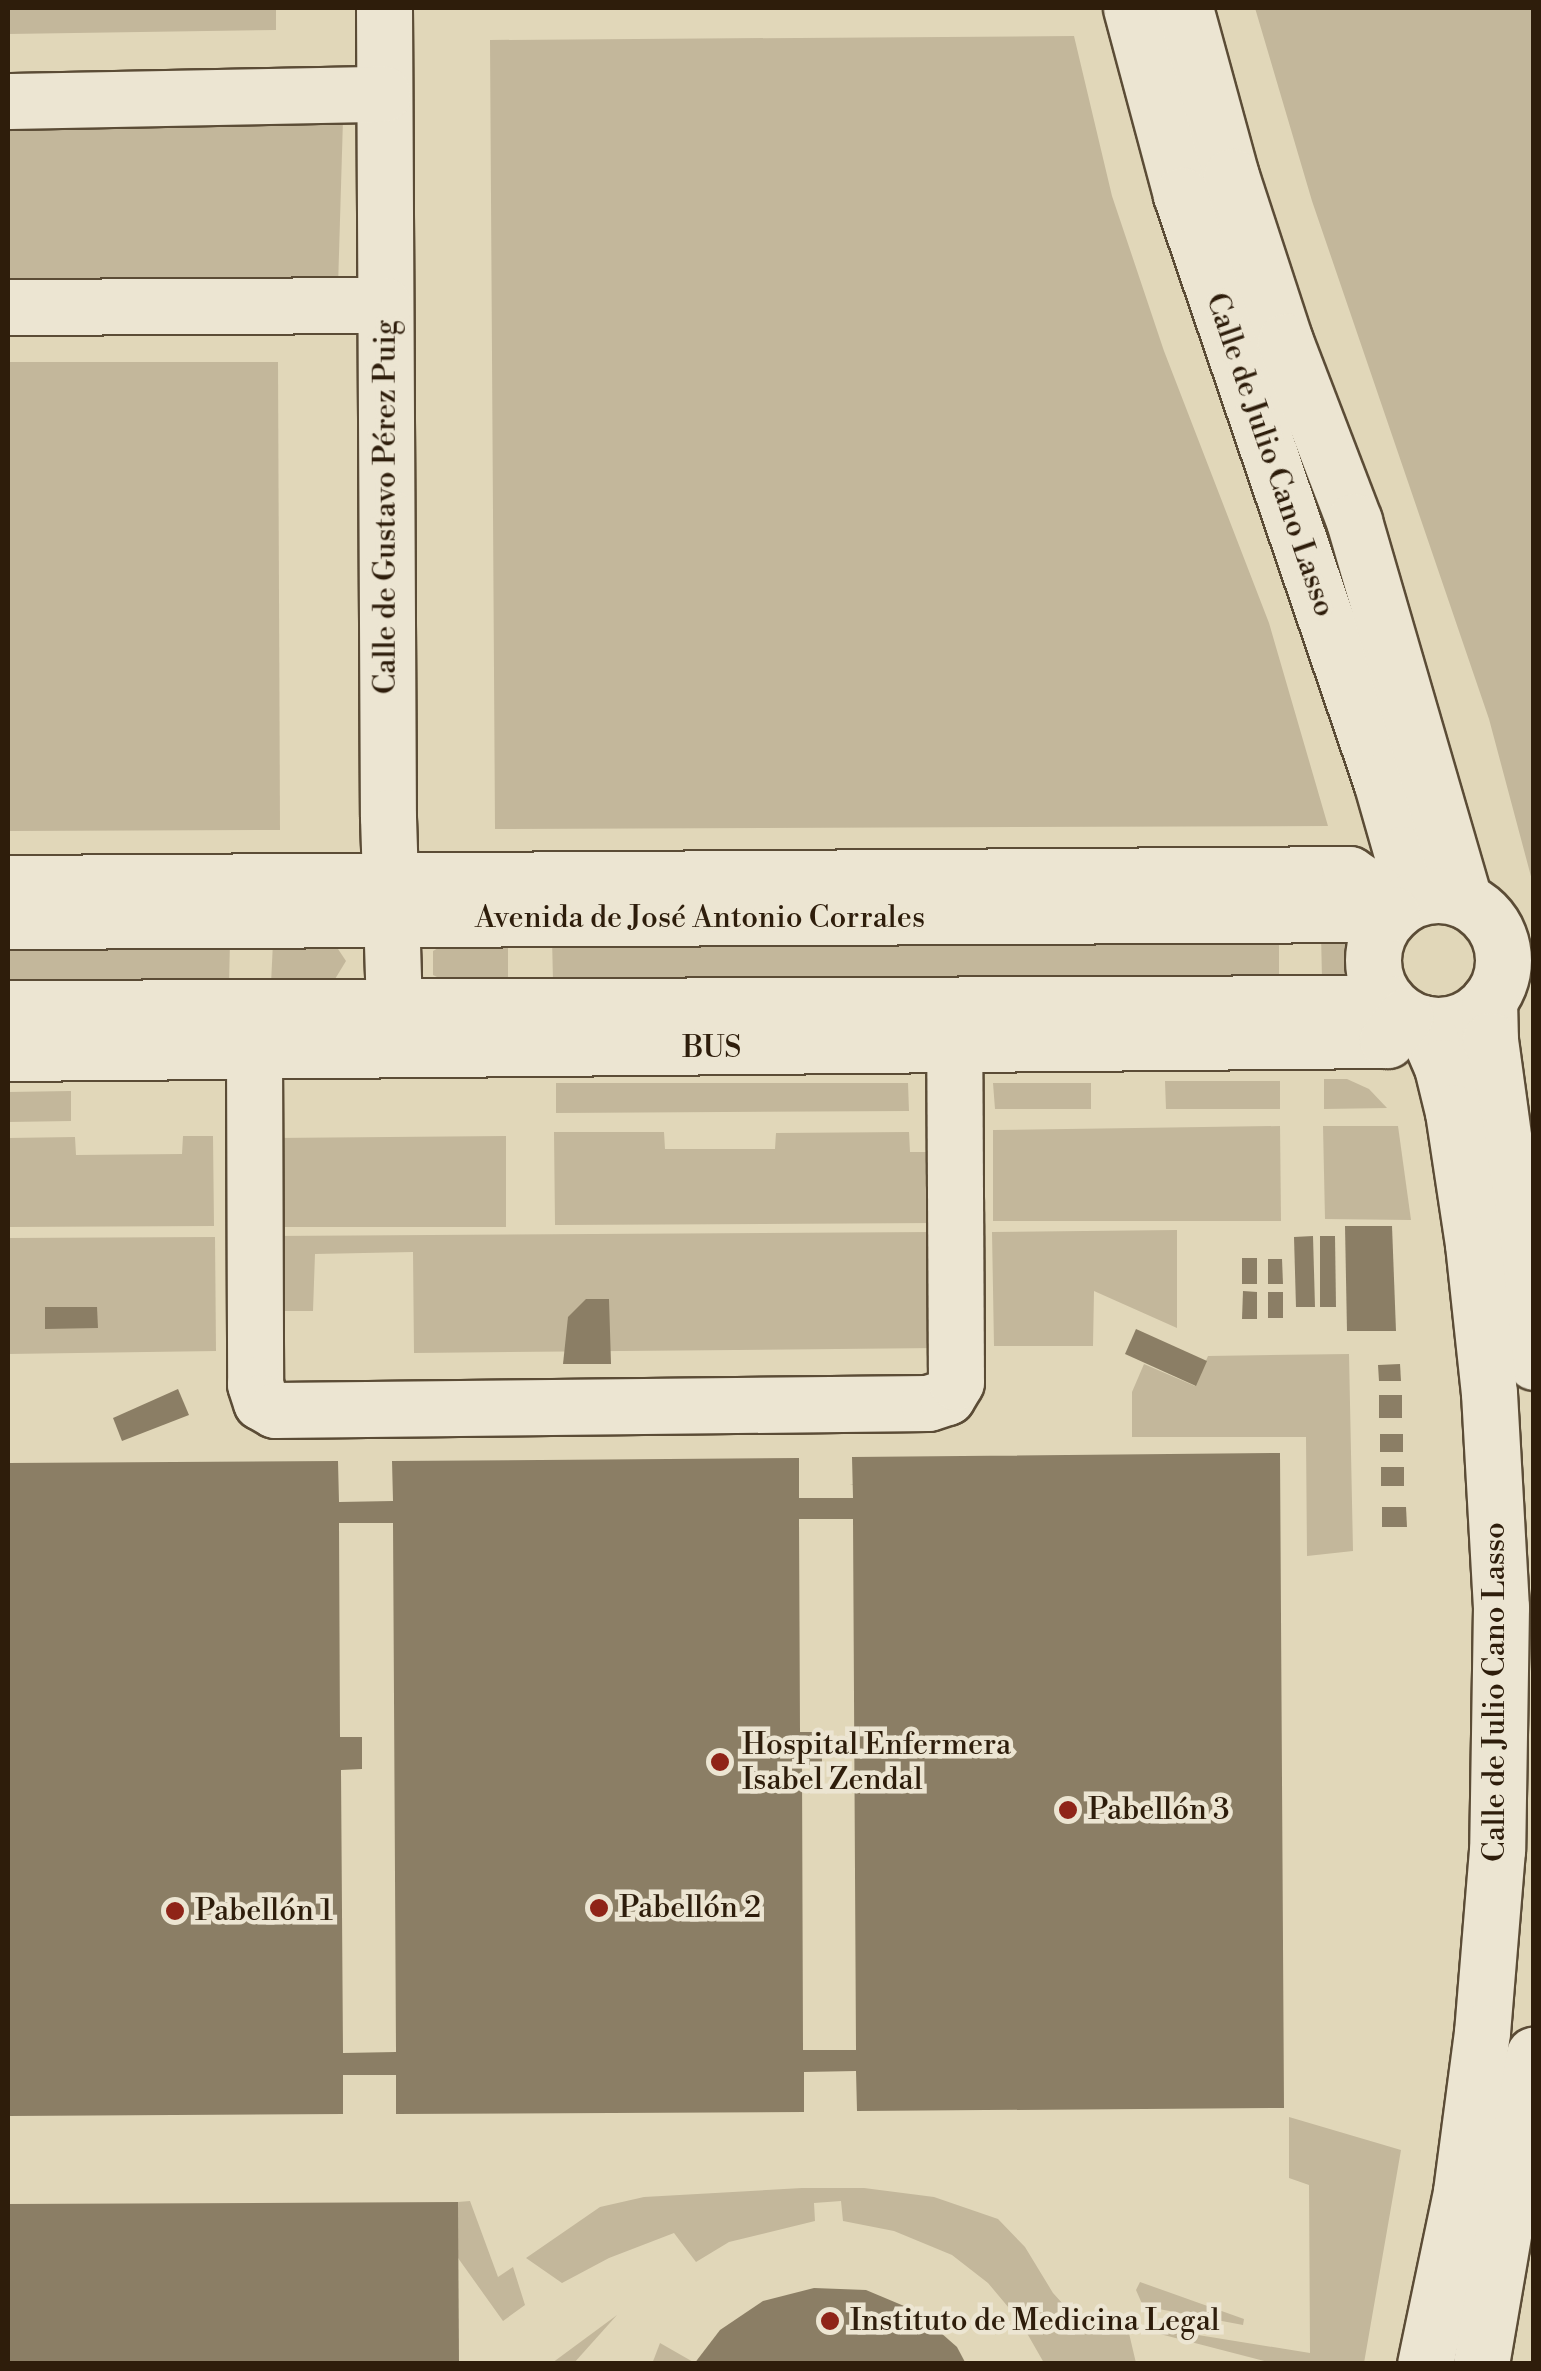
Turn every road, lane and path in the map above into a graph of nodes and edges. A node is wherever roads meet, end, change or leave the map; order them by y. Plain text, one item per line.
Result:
1 (384, 8) edge
2 (1132, 8) edge
3 (1186, 8) edge
4 (383, 94) junction
5 (8, 101) edge
6 (384, 306) junction
7 (8, 307) edge
8 (8, 883) edge
9 (390, 899) junction
10 (1464, 900) junction
11 (1399, 908) junction
12 (8, 921) edge
13 (1489, 1000) junction
14 (394, 1006) junction
15 (8, 1008) edge
16 (1406, 1014) junction
17 (954, 1047) junction
18 (254, 1052) junction
19 (8, 1053) edge
20 (1534, 1362) edge
21 (1534, 2054) edge
22 (1425, 2364) edge
23 (1482, 2364) edge

1 - 4 street, Calle de Gustavo Pérez Puig
2 - 11 street, Calle de Julio Cano Lasso
3 - 10 street, Calle de Julio Cano Lasso
4 - 5 street
4 - 6 street, Calle de Gustavo Pérez Puig
6 - 7 street
6 - 9 street, Calle de Gustavo Pérez Puig
8 - 9 street
9 - 11 street, Avenida de José Antonio Corrales
9 - 12 street, Avenida de José Antonio Corrales
9 - 14 street, Calle de Gustavo Pérez Puig
10 - 11 street
10 - 13 street
11 - 16 street
13 - 16 street
13 - 20 street
14 - 15 street
14 - 16 street
16 - 17 street, BUS
16 - 22 street, Calle de Julio Cano Lasso
17 - 18 street, BUS
17 - 18 street
18 - 19 street, BUS
21 - 23 street

